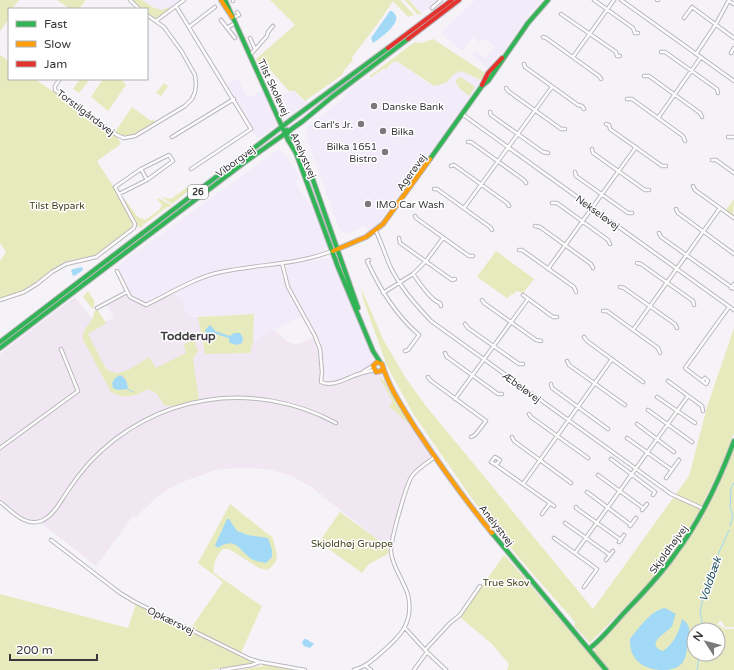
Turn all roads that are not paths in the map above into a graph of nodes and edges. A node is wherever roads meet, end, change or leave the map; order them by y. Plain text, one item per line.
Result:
1 (130, 0) edge
2 (184, 0) edge
3 (221, 0) edge
4 (225, 0) edge
5 (441, 0) edge
6 (452, 0) edge
7 (459, 0) edge
8 (548, 0) edge
9 (594, 0) edge
10 (614, 0) edge
11 (621, 0) edge
12 (729, 0) edge
13 (437, 1) edge
14 (626, 1) edge
15 (734, 4) edge
16 (176, 6) junction
17 (215, 7) dead end
18 (138, 8) edge
19 (432, 8) dead end
20 (607, 10) junction
21 (237, 12) dead end
22 (561, 14) dead end
23 (148, 16) edge
24 (233, 18) junction
25 (684, 18) dead end
26 (221, 20) dead end
27 (156, 21) junction
28 (235, 23) junction
29 (716, 24) junction
30 (273, 26) dead end
31 (189, 27) junction
32 (227, 28) junction
33 (638, 33) dead end
34 (590, 34) junction
35 (235, 38) dead end
36 (250, 38) dead end
37 (543, 38) dead end
38 (734, 38) edge
39 (734, 48) edge
40 (254, 50) junction
41 (661, 52) dead end
42 (731, 53) dead end
43 (696, 54) junction
44 (250, 55) junction
45 (620, 56) dead end
46 (573, 57) junction
47 (701, 58) junction
48 (524, 64) dead end
49 (692, 71) junction
50 (644, 76) dead end
51 (59, 80) edge
52 (601, 80) dead end
53 (734, 81) edge
54 (552, 87) junction
55 (506, 88) dead end
56 (718, 93) dead end
57 (674, 95) junction
58 (234, 99) junction
59 (627, 99) dead end
60 (584, 109) dead end
61 (535, 111) junction
62 (490, 112) dead end
63 (462, 114) junction
64 (702, 117) dead end
65 (658, 118) junction
66 (606, 124) dead end
67 (283, 126) junction
68 (565, 129) dead end
69 (287, 133) junction
70 (518, 134) junction
71 (728, 136) dead end
72 (734, 137) edge
73 (172, 138) dead end
74 (685, 140) dead end
75 (468, 142) dead end
76 (636, 147) junction
77 (508, 148) junction
78 (592, 148) dead end
79 (548, 153) dead end
80 (712, 160) dead end
81 (498, 161) junction
82 (451, 166) dead end
83 (666, 166) dead end
84 (141, 169) junction
85 (192, 169) dead end
86 (619, 171) junction
87 (575, 172) dead end
88 (734, 173) edge
89 (147, 180) junction
90 (526, 183) dead end
91 (482, 185) junction
92 (693, 186) dead end
93 (434, 189) dead end
94 (649, 190) dead end
95 (119, 194) junction
96 (602, 195) junction
97 (552, 203) dead end
98 (509, 206) dead end
99 (464, 208) junction
100 (592, 208) junction
101 (720, 208) junction
102 (676, 209) dead end
103 (632, 213) dead end
104 (415, 216) dead end
105 (734, 218) edge
106 (583, 222) junction
107 (535, 226) dead end
108 (492, 230) dead end
109 (376, 231) junction
110 (703, 232) junction
111 (659, 233) dead end
112 (399, 238) dead end
113 (443, 238) junction
114 (610, 244) dead end
115 (566, 245) junction
116 (338, 249) junction
117 (519, 250) dead end
118 (333, 251) junction
119 (734, 254) edge
120 (473, 256) dead end
121 (686, 256) junction
122 (368, 260) dead end
123 (426, 261) junction
124 (282, 263) junction
125 (637, 263) dead end
126 (593, 268) dead end
127 (548, 269) junction
128 (677, 269) junction
129 (117, 270) dead end
130 (413, 274) junction
131 (456, 279) dead end
132 (667, 282) junction
133 (400, 283) junction
134 (734, 284) edge
135 (620, 287) dead end
136 (733, 288) edge
137 (127, 292) junction
138 (576, 292) dead end
139 (383, 293) junction
140 (523, 295) dead end
141 (528, 299) junction
142 (0, 300) edge
143 (482, 300) dead end
144 (694, 305) dead end
145 (441, 306) dead end
146 (650, 306) junction
147 (729, 307) junction
148 (97, 308) dead end
149 (734, 310) edge
150 (603, 311) dead end
151 (558, 317) dead end
152 (510, 322) junction
153 (363, 324) junction
154 (466, 324) dead end
155 (677, 328) dead end
156 (633, 330) junction
157 (584, 336) dead end
158 (541, 341) dead end
159 (0, 342) edge
160 (493, 346) junction
161 (0, 348) edge
162 (61, 349) dead end
163 (405, 351) dead end
164 (373, 352) junction
165 (660, 352) dead end
166 (445, 353) dead end
167 (484, 359) junction
168 (612, 359) junction
169 (567, 361) dead end
170 (380, 363) junction
171 (523, 364) dead end
172 (375, 368) junction
173 (383, 368) junction
174 (472, 375) junction
175 (428, 377) dead end
176 (388, 380) junction
177 (702, 381) dead end
178 (643, 382) dead end
179 (668, 382) dead end
180 (595, 383) junction
181 (551, 384) dead end
182 (502, 394) dead end
183 (688, 396) junction
184 (657, 397) dead end
185 (455, 399) junction
186 (625, 405) dead end
187 (578, 407) junction
188 (648, 410) dead end
189 (678, 411) junction
190 (703, 411) dead end
191 (529, 414) dead end
192 (568, 420) junction
193 (336, 423) dead end
194 (695, 423) dead end
195 (637, 424) dead end
196 (668, 424) junction
197 (608, 429) dead end
198 (556, 436) junction
199 (471, 437) dead end
200 (512, 437) dead end
201 (627, 438) dead end
202 (658, 439) junction
203 (734, 441) edge
204 (692, 442) dead end
205 (0, 448) edge
206 (674, 452) dead end
207 (648, 453) junction
208 (435, 457) junction
209 (588, 458) dead end
210 (611, 459) dead end
211 (540, 460) junction
212 (679, 460) dead end
213 (496, 465) dead end
214 (636, 469) junction
215 (672, 470) junction
216 (598, 475) dead end
217 (632, 475) junction
218 (666, 478) dead end
219 (571, 482) dead end
220 (523, 484) junction
221 (620, 491) junction
222 (587, 492) dead end
223 (653, 494) dead end
224 (0, 502) edge
225 (550, 503) junction
226 (647, 504) dead end
227 (554, 506) dead end
228 (576, 507) dead end
229 (608, 508) junction
230 (704, 509) junction
231 (542, 514) dead end
232 (636, 518) dead end
233 (565, 523) dead end
234 (597, 523) junction
235 (624, 536) dead end
236 (554, 538) dead end
237 (586, 538) junction
238 (51, 540) dead end
239 (613, 550) dead end
240 (575, 553) junction
241 (610, 555) junction
242 (606, 560) dead end
243 (480, 586) dead end
244 (584, 587) dead end
245 (405, 628) junction
246 (589, 649) junction
247 (426, 651) junction
248 (260, 662) junction
249 (366, 666) junction
250 (222, 670) edge
251 (305, 670) edge
252 (354, 670) edge
253 (371, 670) edge
254 (414, 670) edge
255 (446, 670) edge
256 (606, 670) edge

1 - 18 street
2 - 16 street
3 - 24 street, Tilst Skolevej
4 - 24 street, Tilst Skolevej
5 - 13 street
6 - 67 street, Viborgvej / 26
7 - 69 street, Viborgvej / 26
8 - 63 street, Agerøvej
9 - 20 street
10 - 20 street
11 - 14 street
12 - 15 street
12 - 29 street
13 - 19 street
14 - 43 street
16 - 27 street
16 - 31 street
17 - 31 street
20 - 33 street
20 - 34 street
21 - 24 street
22 - 34 street
23 - 27 street
24 - 28 street, Tilst Skolevej
25 - 29 street
26 - 32 street
27 - 51 street, Torstilgårdsvej
28 - 32 street
28 - 44 street, Tilst Skolevej
29 - 38 street
29 - 43 street
30 - 40 street, Tilst Skolevej
31 - 58 street
32 - 35 street
34 - 45 street
34 - 46 street
36 - 40 street, Tilst Skolevej
37 - 46 street
39 - 42 street
40 - 44 street, Tilst Skolevej
41 - 49 street
43 - 47 street
44 - 67 street, Tilst Skolevej
46 - 52 street
47 - 49 street
47 - 53 street
48 - 54 street
49 - 56 street
49 - 57 street
50 - 57 street
54 - 60 street
54 - 61 street
55 - 61 street
57 - 64 street
57 - 65 street
58 - 73 street
58 - 85 street
59 - 65 street
61 - 68 street
61 - 70 street
62 - 70 street
63 - 77 street, Nekseløvej
63 - 109 street, Agerøvej
65 - 74 street
66 - 76 street
67 - 69 street, Anelystvej
67 - 159 street, Viborgvej / 26
69 - 116 street, Anelystvej
69 - 118 street, Anelystvej
69 - 161 street, Viborgvej / 26
70 - 77 street
70 - 79 street
71 - 72 street
75 - 81 street
76 - 83 street
76 - 86 street
77 - 81 street
77 - 100 street, Nekseløvej
78 - 86 street
80 - 88 street
81 - 90 street
81 - 91 street
82 - 91 street
84 - 89 street
84 - 89 street
84 - 95 street
86 - 94 street
86 - 96 street
87 - 96 street
89 - 95 street
91 - 98 street
91 - 99 street
92 - 101 street
93 - 99 street
95 - 142 street
96 - 100 street
96 - 103 street
97 - 106 street
99 - 108 street
100 - 106 street
100 - 128 street, Nekseløvej
101 - 105 street
101 - 110 street
102 - 110 street
104 - 113 street
106 - 114 street
106 - 115 street
107 - 115 street
109 - 116 street, Agerøvej
109 - 133 street, Æbeløvej
110 - 119 street
110 - 121 street
111 - 121 street
112 - 123 street
113 - 120 street
113 - 123 street
115 - 126 street
115 - 127 street
116 - 118 street, Agerøvej
116 - 153 street, Anelystvej
117 - 127 street
118 - 124 street
118 - 153 street, Anelystvej
121 - 128 street
121 - 136 street
122 - 139 street
123 - 130 street
123 - 131 street
124 - 137 street
124 - 172 street
125 - 132 street
127 - 138 street
128 - 132 street
128 - 147 street, Nekseløvej
129 - 137 street
130 - 133 street
130 - 145 street
132 - 144 street
132 - 146 street
133 - 139 street
133 - 167 street, Æbeløvej
134 - 136 street
135 - 146 street
137 - 148 street
139 - 163 street
140 - 141 street
141 - 151 street
141 - 152 street
143 - 152 street
146 - 155 street
146 - 156 street
147 - 149 street, Nekseløvej
147 - 177 street
150 - 156 street
152 - 158 street
152 - 160 street
153 - 164 street, Anelystvej
154 - 160 street
156 - 165 street
157 - 168 street
160 - 167 street
160 - 171 street
162 - 205 street
164 - 170 street, Anelystvej
164 - 172 street, Anelystvej
166 - 174 street
167 - 174 street
167 - 192 street, Æbeløvej
168 - 178 street
168 - 180 street
169 - 180 street
170 - 172 street
170 - 173 street, Anelystvej
172 - 173 street
172 - 176 street, Anelystvej
173 - 176 street, Anelystvej
174 - 182 street
174 - 185 street
175 - 185 street
176 - 208 street, Anelystvej
179 - 183 street
180 - 186 street
180 - 187 street
181 - 187 street
183 - 189 street
183 - 190 street
184 - 189 street
185 - 199 street
187 - 192 street
187 - 197 street
188 - 196 street
189 - 194 street
189 - 196 street
191 - 198 street
192 - 198 street
192 - 214 street, Æbeløvej
193 - 224 street
195 - 202 street
196 - 202 street
196 - 204 street
198 - 209 street
198 - 211 street
200 - 211 street
201 - 207 street
202 - 206 street
202 - 207 street
203 - 230 street, Skjoldhøjvej
207 - 214 street
207 - 215 street
208 - 245 street
208 - 246 street, Anelystvej
210 - 217 street
211 - 219 street
211 - 220 street
212 - 215 street
213 - 220 street
214 - 217 street
214 - 230 street, Æbeløvej
215 - 218 street
216 - 221 street
217 - 221 street
217 - 223 street
220 - 225 street
221 - 226 street
221 - 229 street
222 - 229 street
225 - 227 street
225 - 231 street
228 - 234 street
229 - 232 street
229 - 234 street
230 - 246 street, Skjoldhøjvej
233 - 237 street
234 - 235 street
234 - 237 street
236 - 240 street
237 - 240 street
237 - 241 street
238 - 248 street, Opkærsvej
239 - 241 street
240 - 244 street
241 - 242 street
243 - 247 street
245 - 247 street
245 - 249 street
246 - 256 street, Anelystvej
247 - 254 street
247 - 255 street
248 - 250 street
248 - 251 street, Opkærsvej
249 - 252 street
249 - 253 street

